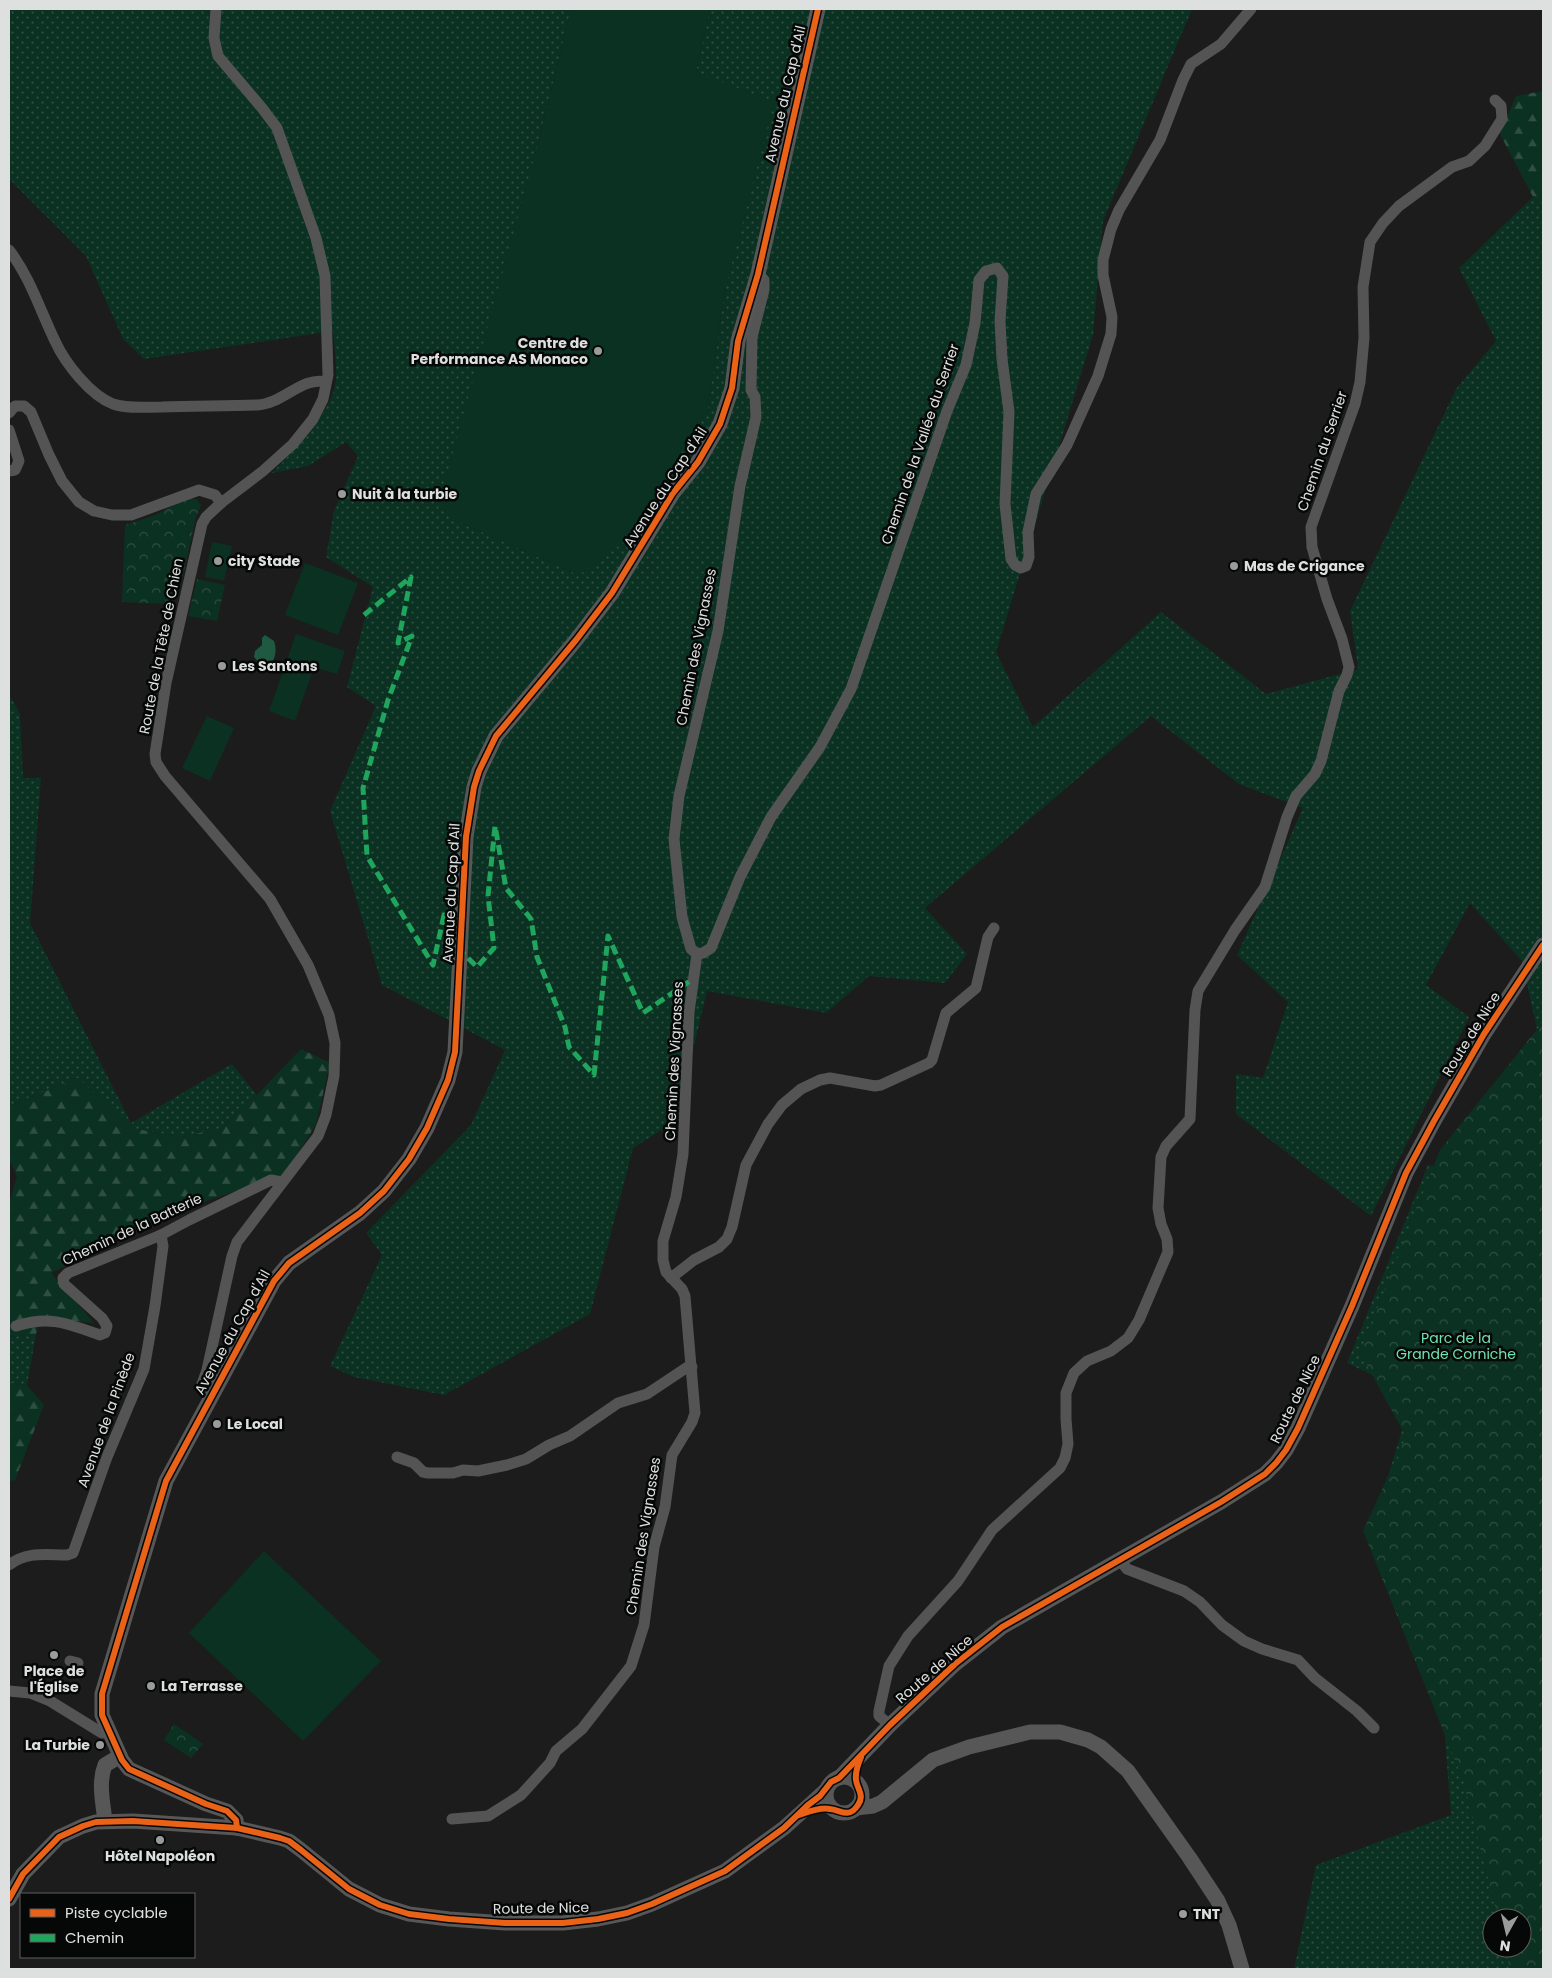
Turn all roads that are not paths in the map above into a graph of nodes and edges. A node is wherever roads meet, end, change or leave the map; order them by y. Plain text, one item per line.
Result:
1 (216, 9) edge
2 (818, 9) edge
3 (1251, 9) edge
4 (1495, 100) dead end
5 (9, 250) edge
6 (758, 274) junction
7 (326, 382) junction
8 (732, 388) junction
9 (750, 390) junction
10 (9, 413) edge
11 (9, 430) edge
12 (9, 471) edge
13 (221, 503) junction
14 (994, 928) dead end
15 (1543, 945) edge
16 (697, 954) junction
17 (282, 1182) junction
18 (161, 1235) junction
19 (671, 1278) junction
20 (16, 1326) dead end
21 (692, 1367) junction
22 (211, 1396) junction
23 (397, 1457) dead end
24 (1120, 1560) junction
25 (9, 1565) edge
26 (9, 1691) edge
27 (890, 1725) junction
28 (1374, 1728) dead end
29 (109, 1732) junction
30 (860, 1757) junction
31 (122, 1761) junction
32 (839, 1778) junction
33 (826, 1790) junction
34 (858, 1795) junction
35 (832, 1808) junction
36 (798, 1816) junction
37 (452, 1818) dead end
38 (105, 1821) junction
39 (237, 1828) junction
40 (9, 1899) edge
41 (1242, 1969) edge

1 - 7 street, Route de la Tête de Chien
2 - 6 main road, Avenue du Cap d'Ail
3 - 16 street, Chemin de la Vallée du Serrier
4 - 27 street, Chemin du Serrier
5 - 7 street
6 - 8 main road, Avenue du Cap d'Ail
6 - 9 street, Chemin des Vignasses
7 - 13 street, Route de la Tête de Chien
8 - 9 street
8 - 22 main road, Avenue du Cap d'Ail
9 - 16 street, Chemin des Vignasses
10 - 13 street
11 - 12 street
13 - 17 street, Route de la Tête de Chien
14 - 19 street
15 - 24 main road, Route de Nice
16 - 19 street, Chemin des Vignasses
17 - 18 street, Chemin de la Batterie
17 - 22 street, Route de la Tête de Chien
18 - 20 street, Chemin de la Batterie
18 - 25 street, Avenue de la Pinède
19 - 21 street, Chemin des Vignasses
21 - 23 street
21 - 37 street, Chemin des Vignasses
22 - 29 main road, Avenue du Cap d'Ail
24 - 27 main road, Route de Nice
24 - 28 street
26 - 29 street
27 - 30 main road, Route de Nice
29 - 31 main road, Avenue du Cap d'Ail
30 - 32 main road, Route de Nice
30 - 34 main road
31 - 38 main road
31 - 39 main road
32 - 33 main road
32 - 34 main road
33 - 35 main road
33 - 36 main road, Route de Nice
34 - 35 main road
34 - 41 main road
35 - 36 main road, Route de Nice
36 - 39 main road, Route de Nice
38 - 39 main road, Route de Nice
38 - 40 main road, Route de Nice

